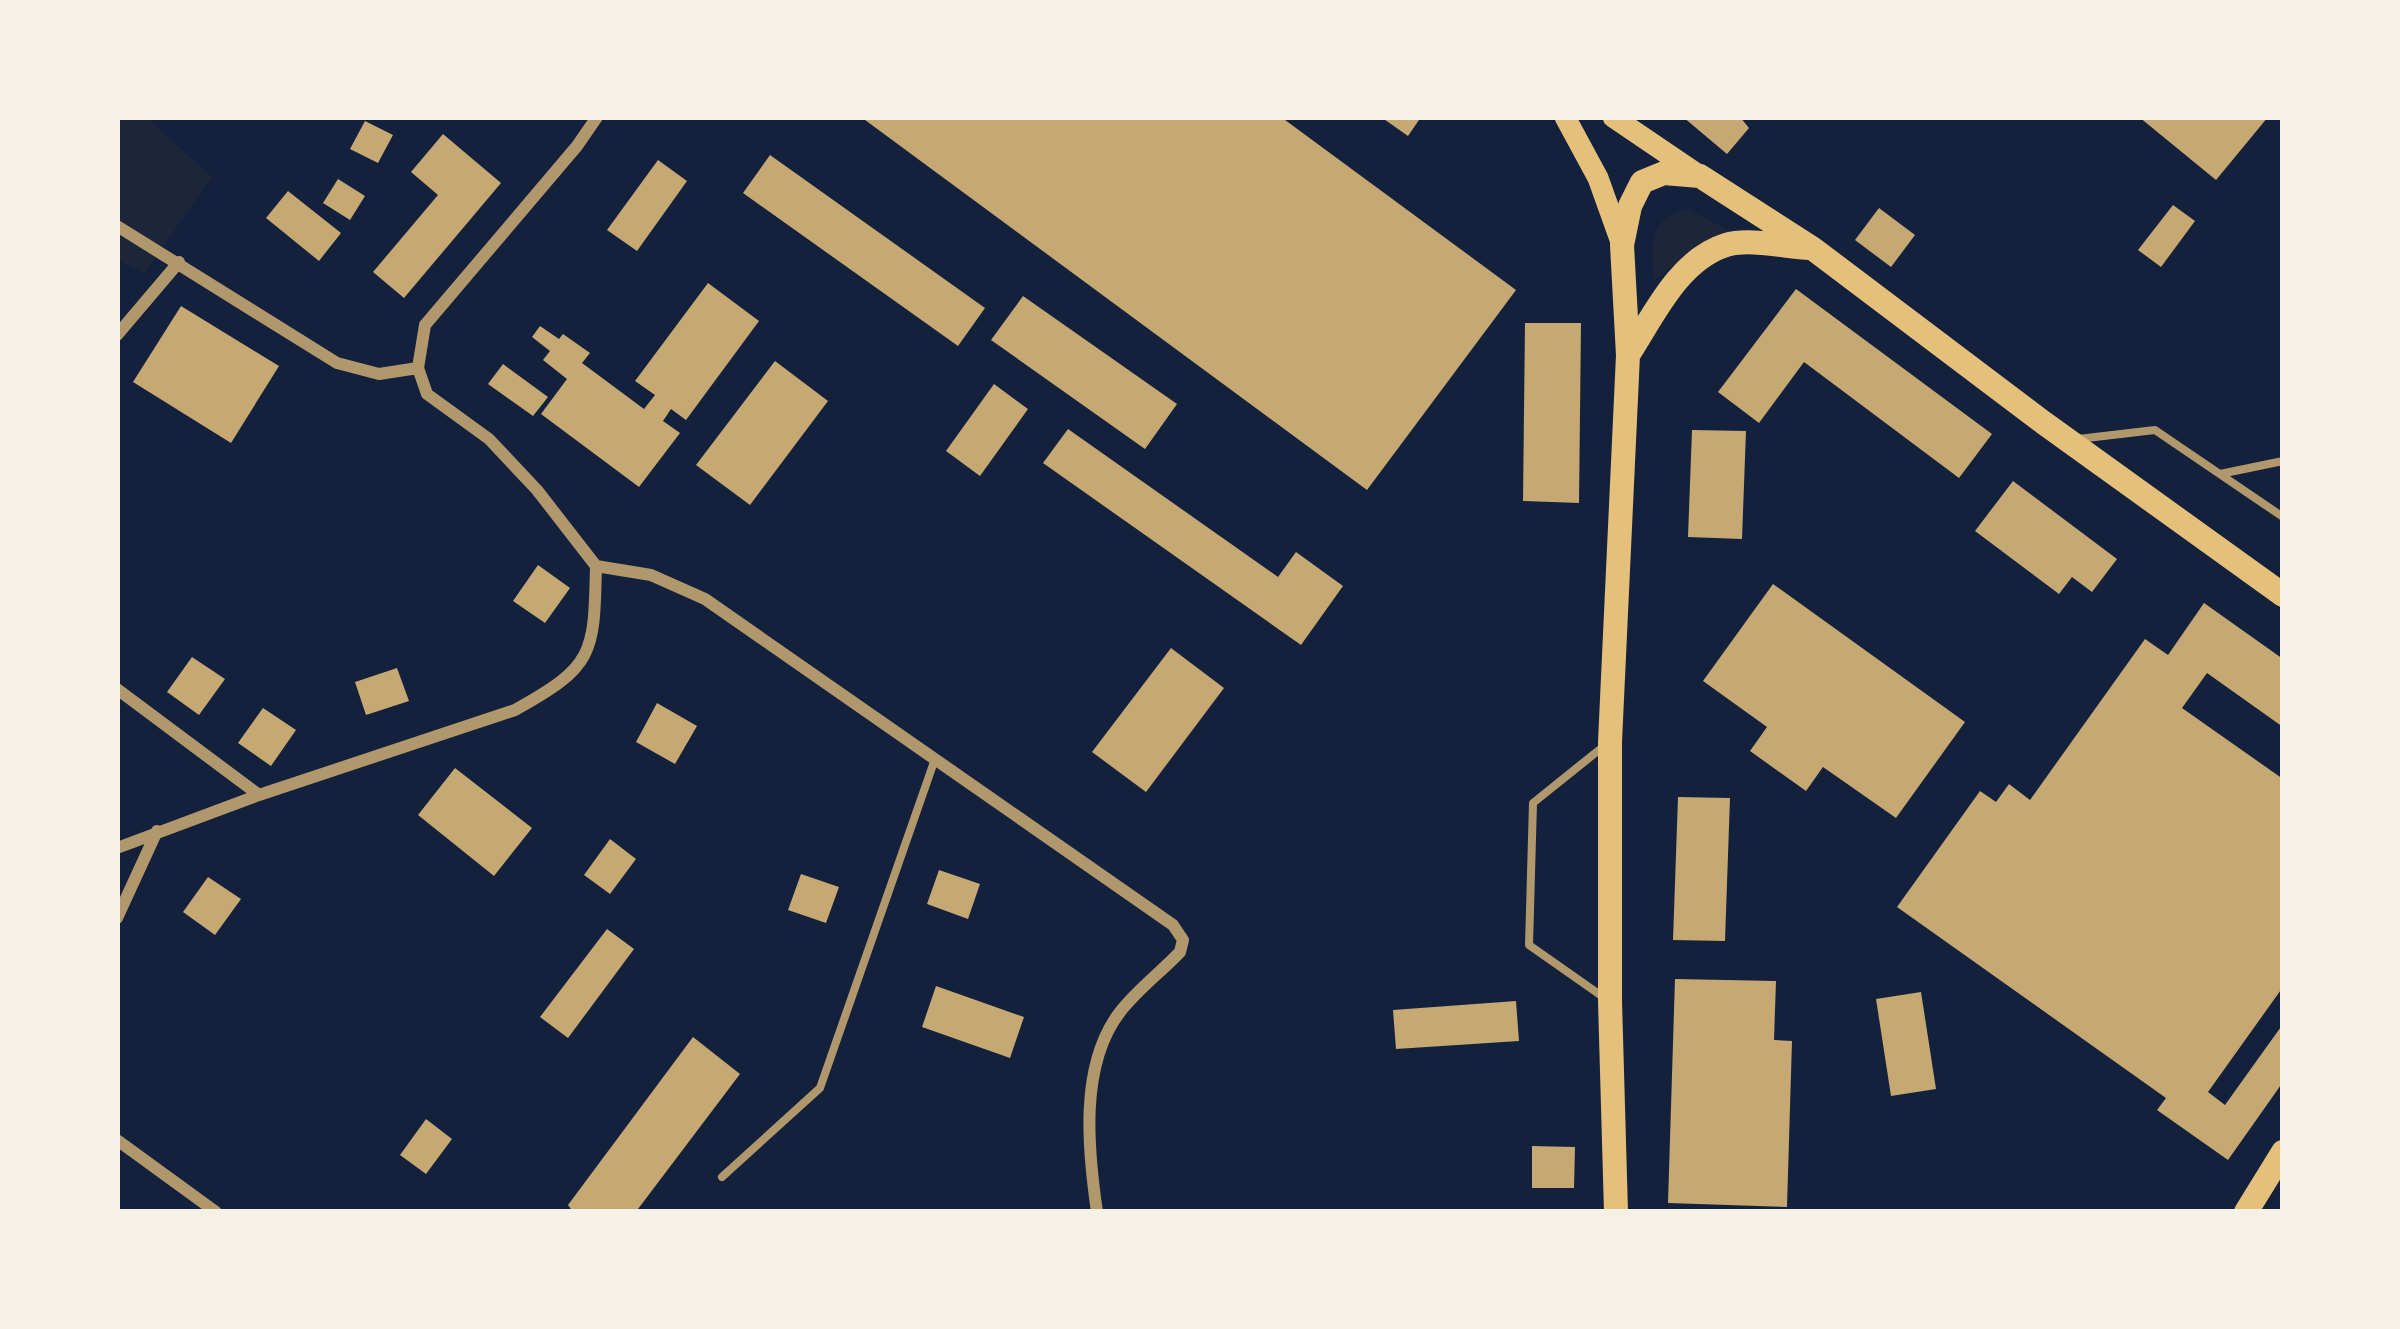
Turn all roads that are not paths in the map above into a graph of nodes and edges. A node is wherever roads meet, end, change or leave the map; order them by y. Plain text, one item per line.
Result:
1 (597, 117) edge
2 (1565, 117) edge
3 (1613, 117) edge
4 (1700, 176) junction
5 (117, 226) edge
6 (1622, 245) junction
7 (1812, 248) junction
8 (178, 262) junction
9 (117, 335) edge
10 (1628, 355) junction
11 (418, 368) junction
12 (2070, 440) junction
13 (2283, 461) edge
14 (2220, 474) junction
15 (2283, 517) edge
16 (596, 566) junction
17 (2283, 596) edge
18 (117, 689) edge
19 (1610, 742) junction
20 (935, 759) junction
21 (259, 795) junction
22 (158, 830) junction
23 (117, 848) edge
24 (117, 918) edge
25 (1610, 1001) junction
26 (117, 1140) edge
27 (2283, 1152) edge
28 (722, 1177) dead end
29 (1618, 1211) edge
30 (216, 1212) edge
31 (1097, 1212) edge
32 (2246, 1212) edge

1 - 11 street
2 - 6 main road
3 - 4 main road
4 - 6 main road
4 - 7 main road
5 - 8 street
6 - 10 main road
7 - 10 main road
7 - 12 main road
8 - 9 street
8 - 11 street
10 - 19 main road
11 - 16 street
12 - 14 lane
12 - 17 main road
13 - 14 lane
14 - 15 lane
16 - 20 street
16 - 21 street
18 - 21 street
19 - 25 main road
19 - 25 lane
20 - 28 lane
20 - 31 street
21 - 22 street
22 - 23 street
22 - 24 street
25 - 29 main road
26 - 30 street
27 - 32 main road

